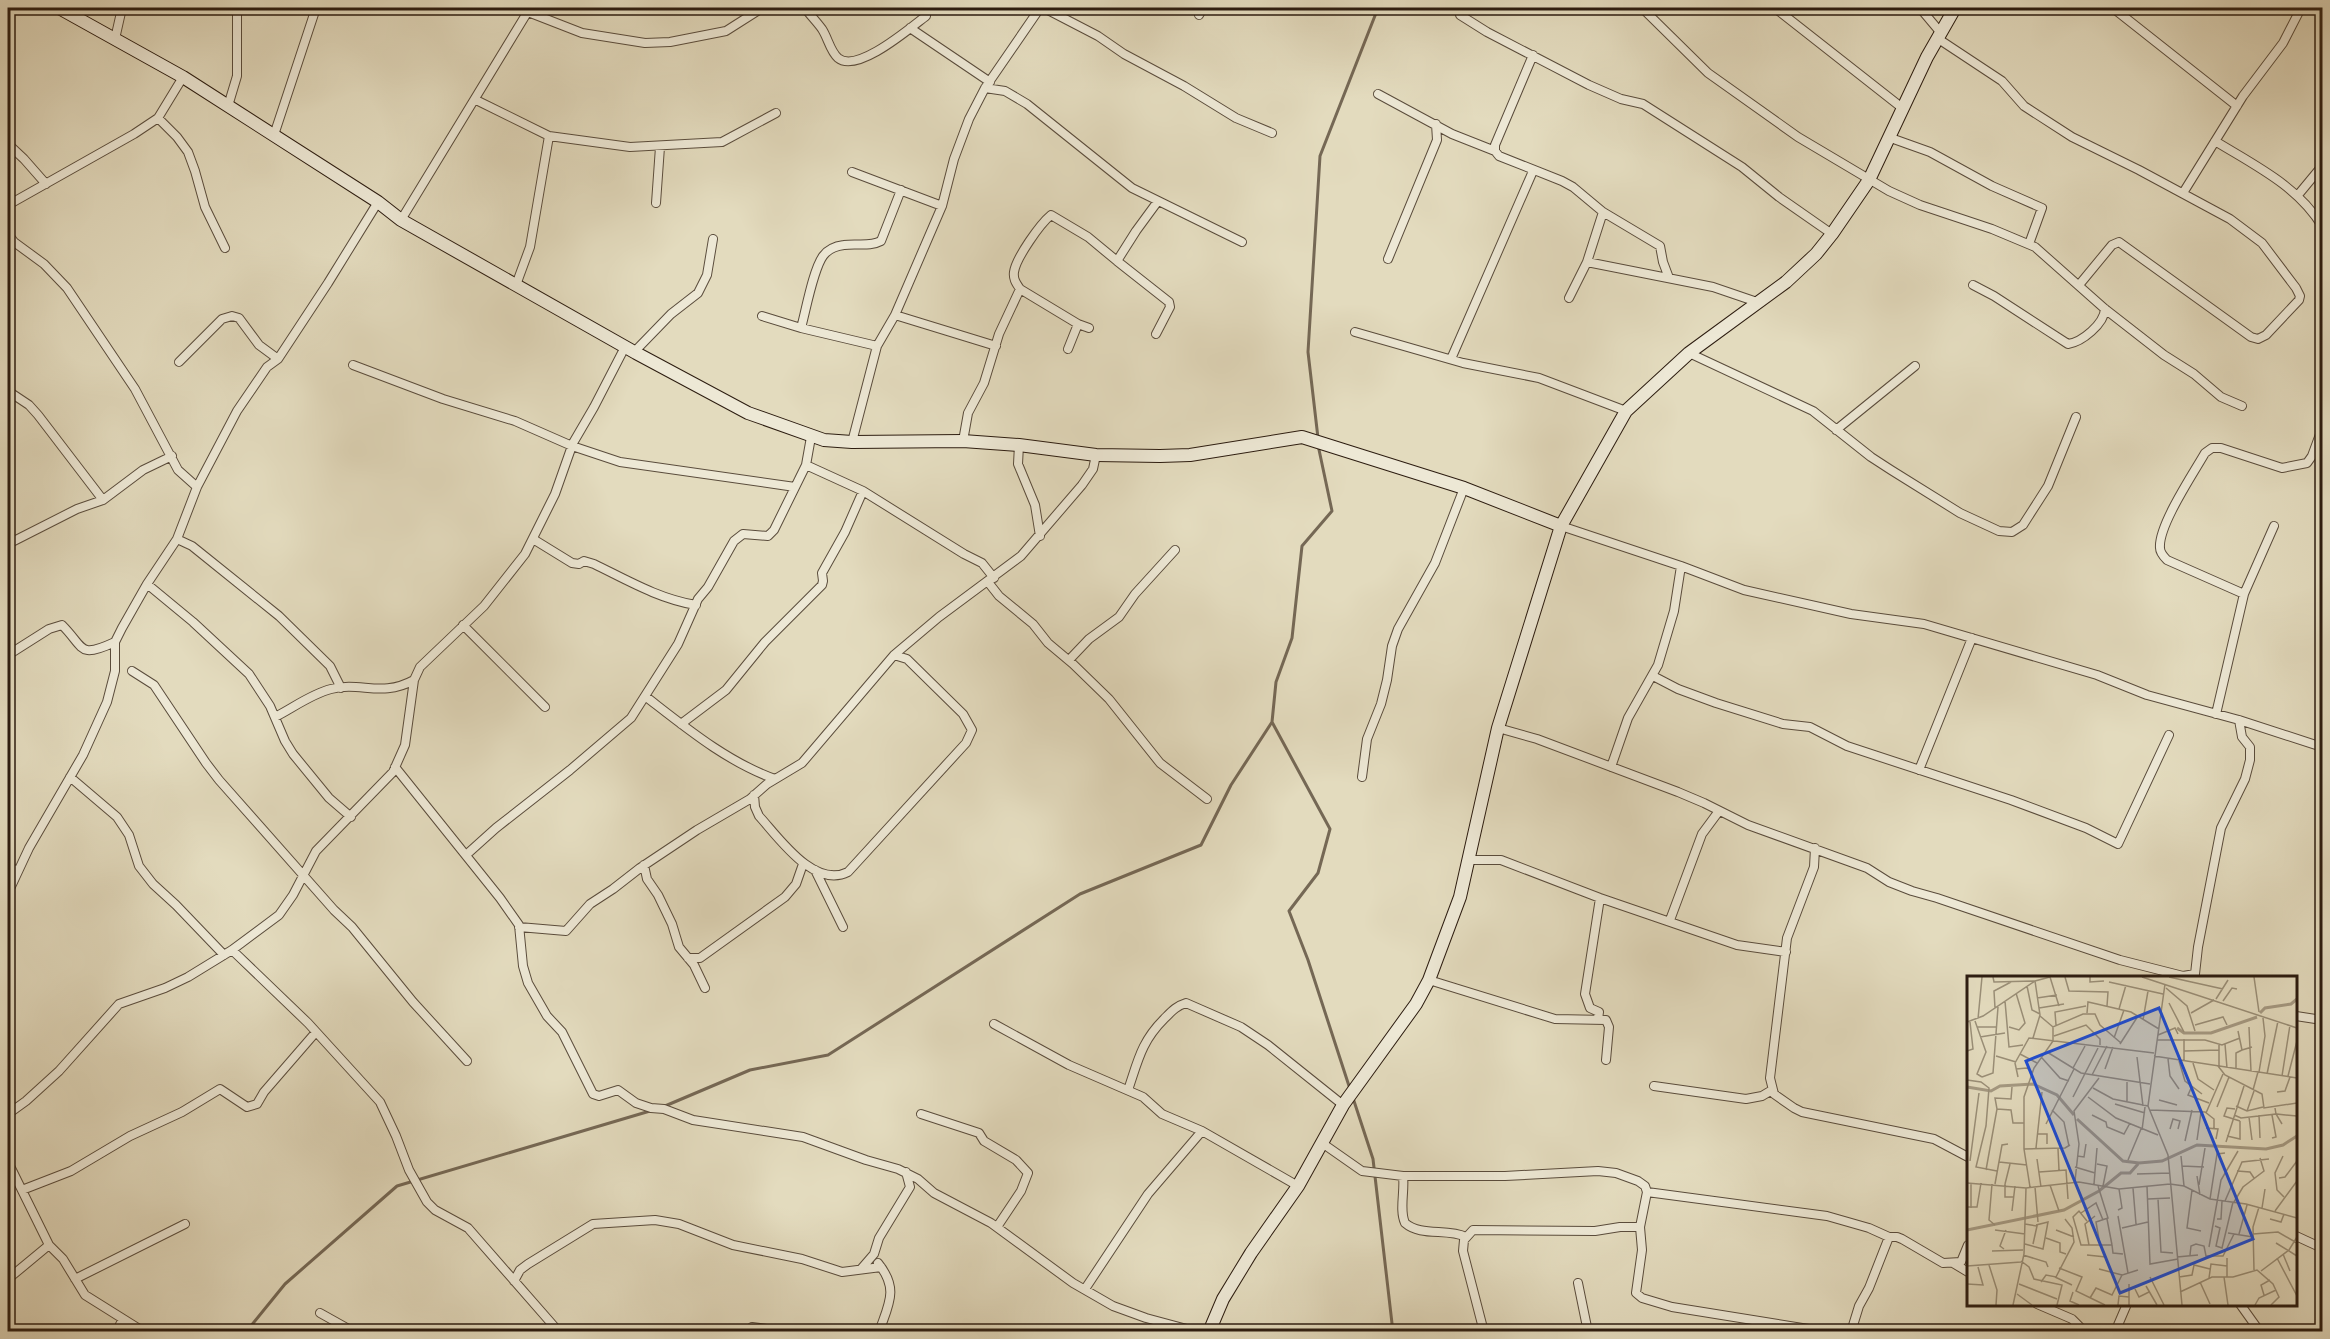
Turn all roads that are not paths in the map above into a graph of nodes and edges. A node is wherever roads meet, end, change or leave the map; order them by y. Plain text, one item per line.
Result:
1 (59, 8) edge
2 (122, 8) edge
3 (237, 8) edge
4 (316, 8) edge
5 (762, 8) edge
6 (805, 8) edge
7 (927, 8) edge
8 (1042, 8) edge
9 (1458, 8) edge
10 (1642, 8) edge
11 (1775, 8) edge
12 (1920, 8) edge
13 (1955, 8) edge
14 (2113, 8) edge
15 (2301, 8) edge
16 (529, 10) edge
17 (910, 28) junction
18 (1939, 35) junction
19 (115, 39) junction
20 (1533, 55) junction
21 (996, 73) junction
22 (183, 77) junction
23 (987, 85) junction
24 (1005, 91) junction
25 (1378, 94) dead end
26 (476, 100) junction
27 (228, 106) junction
28 (2237, 106) junction
29 (1901, 108) junction
30 (776, 113) dead end
31 (158, 118) junction
32 (1436, 124) junction
33 (1272, 133) dead end
34 (274, 135) junction
35 (549, 136) junction
36 (1888, 137) junction
37 (2215, 141) junction
38 (8, 144) edge
39 (660, 147) junction
40 (1495, 151) junction
41 (2322, 166) edge
42 (1533, 171) junction
43 (852, 172) dead end
44 (1869, 180) junction
45 (46, 184) junction
46 (901, 189) junction
47 (2183, 193) junction
48 (2298, 195) junction
49 (1158, 201) junction
50 (378, 202) junction
51 (656, 203) dead end
52 (8, 205) edge
53 (942, 206) junction
54 (1603, 212) junction
55 (402, 220) junction
56 (2322, 226) edge
57 (8, 234) edge
58 (1832, 234) junction
59 (713, 239) dead end
60 (1242, 242) dead end
61 (2029, 244) junction
62 (225, 248) dead end
63 (1388, 259) dead end
64 (1117, 261) junction
65 (1587, 262) junction
66 (1669, 278) junction
67 (516, 285) junction
68 (1973, 285) dead end
69 (2079, 285) junction
70 (1020, 289) junction
71 (1569, 298) dead end
72 (1757, 302) junction
73 (2105, 309) junction
74 (895, 315) junction
75 (762, 316) dead end
76 (1078, 324) junction
77 (801, 328) junction
78 (1089, 328) dead end
79 (1355, 332) dead end
80 (1156, 334) dead end
81 (877, 346) junction
82 (996, 346) junction
83 (1068, 349) dead end
84 (631, 350) junction
85 (1689, 353) junction
86 (278, 359) junction
87 (1451, 359) junction
88 (179, 362) dead end
89 (353, 365) dead end
90 (1915, 366) dead end
91 (8, 391) edge
92 (2242, 406) dead end
93 (1626, 411) junction
94 (2076, 417) dead end
95 (2322, 429) edge
96 (1836, 430) junction
97 (811, 436) junction
98 (963, 441) junction
99 (852, 442) junction
100 (1019, 445) junction
101 (572, 446) junction
102 (1096, 455) junction
103 (172, 456) junction
104 (806, 465) junction
105 (196, 487) junction
106 (795, 487) junction
107 (1464, 488) junction
108 (863, 491) junction
109 (103, 500) junction
110 (1561, 526) junction
111 (2274, 526) dead end
112 (1040, 536) junction
113 (177, 539) junction
114 (533, 539) junction
115 (8, 544) edge
116 (1175, 550) dead end
117 (1681, 566) junction
118 (991, 580) junction
119 (147, 584) junction
120 (2244, 594) junction
121 (696, 605) junction
122 (463, 625) junction
123 (1972, 638) junction
124 (116, 642) junction
125 (906, 646) junction
126 (8, 655) edge
127 (894, 655) junction
128 (907, 659) junction
129 (1069, 660) junction
130 (132, 671) dead end
131 (1653, 676) junction
132 (414, 680) junction
133 (341, 688) junction
134 (645, 696) junction
135 (545, 706) dead end
136 (2216, 714) junction
137 (275, 717) junction
138 (2239, 720) junction
139 (681, 724) junction
140 (1498, 728) junction
141 (2169, 735) dead end
142 (2322, 747) edge
143 (395, 767) junction
144 (1611, 767) junction
145 (1919, 770) junction
146 (70, 777) junction
147 (1362, 777) dead end
148 (768, 779) junction
149 (754, 795) junction
150 (1207, 799) dead end
151 (1719, 811) junction
152 (351, 816) junction
153 (1815, 848) junction
154 (466, 855) junction
155 (1468, 860) junction
156 (803, 864) junction
157 (644, 865) junction
158 (8, 867) edge
159 (815, 870) junction
160 (18, 872) junction
161 (303, 875) junction
162 (8, 893) edge
163 (1600, 898) junction
164 (1670, 921) junction
165 (519, 927) junction
166 (843, 927) dead end
167 (228, 952) junction
168 (1786, 952) junction
169 (688, 958) junction
170 (1429, 980) junction
171 (705, 988) dead end
172 (2297, 1016) edge
173 (1598, 1019) junction
174 (2322, 1020) edge
175 (994, 1024) dead end
176 (316, 1032) junction
177 (1606, 1060) dead end
178 (467, 1061) dead end
179 (1654, 1086) dead end
180 (1128, 1090) junction
181 (1772, 1090) junction
182 (1343, 1105) junction
183 (8, 1114) edge
184 (921, 1114) dead end
185 (1202, 1131) junction
186 (1322, 1143) junction
187 (1967, 1156) edge
188 (8, 1161) edge
189 (906, 1172) junction
190 (1403, 1176) junction
191 (924, 1184) junction
192 (1298, 1186) junction
193 (910, 1187) junction
194 (22, 1190) junction
195 (1647, 1192) junction
196 (185, 1224) dead end
197 (997, 1227) junction
198 (1640, 1227) junction
199 (1466, 1237) junction
200 (1889, 1237) junction
201 (2297, 1237) edge
202 (49, 1245) junction
203 (1967, 1247) edge
204 (2322, 1248) edge
205 (874, 1254) junction
206 (1953, 1263) junction
207 (881, 1267) junction
208 (861, 1269) junction
209 (1967, 1271) edge
210 (8, 1279) edge
211 (75, 1280) junction
212 (514, 1281) junction
213 (1578, 1283) dead end
214 (1084, 1289) junction
215 (2040, 1306) edge
216 (2127, 1306) edge
217 (2241, 1306) edge
218 (320, 1313) dead end
219 (123, 1319) junction
220 (752, 1327) dead end
221 (116, 1332) edge
222 (144, 1332) edge
223 (354, 1332) edge
224 (559, 1332) edge
225 (788, 1332) edge
226 (879, 1332) edge
227 (1198, 1332) edge
228 (1209, 1332) edge
229 (1484, 1332) edge
230 (1588, 1332) edge
231 (1827, 1332) edge
232 (1851, 1332) edge
233 (2085, 1332) edge
234 (2115, 1332) edge
235 (2260, 1332) edge

1 - 19 street
2 - 19 street
3 - 27 street
4 - 34 street
5 - 16 street
6 - 17 street
7 - 17 street
8 - 21 street
8 - 33 street
9 - 20 street
10 - 44 street
11 - 29 street
12 - 18 street
13 - 18 street
14 - 28 street
15 - 28 street
16 - 26 street
17 - 23 street
18 - 29 street
18 - 47 street
19 - 22 street
20 - 40 street
20 - 58 street
21 - 23 street
21 - 24 street
22 - 27 street
22 - 31 street
23 - 24 street
23 - 53 street
24 - 49 street
25 - 32 street
26 - 35 street
26 - 55 street
27 - 34 street
28 - 37 street
29 - 36 street
30 - 39 street
31 - 45 street
31 - 62 street
32 - 40 street
32 - 63 street
34 - 50 street
35 - 39 street
35 - 67 street
36 - 44 street
36 - 61 street
37 - 47 street
37 - 48 street
38 - 45 street
39 - 51 street
40 - 42 street
41 - 48 street
42 - 54 street
42 - 87 street
43 - 46 street
44 - 58 street
44 - 61 street
45 - 52 street
46 - 53 street
46 - 77 street
47 - 69 street
48 - 56 street
49 - 60 street
49 - 64 street
50 - 55 street
50 - 86 street
53 - 74 street
54 - 65 street
54 - 66 street
55 - 67 street
57 - 103 street
58 - 72 street
59 - 84 street
61 - 69 street
64 - 70 street
64 - 80 street
65 - 66 street
65 - 71 street
66 - 72 street
67 - 84 street
68 - 73 street
69 - 73 street
70 - 76 street
70 - 82 street
72 - 85 street
73 - 92 street
74 - 81 street
74 - 82 street
75 - 77 street
76 - 78 street
76 - 83 street
77 - 81 street
79 - 87 street
81 - 99 street
82 - 98 street
84 - 97 street
84 - 101 street
85 - 93 street
85 - 96 street
86 - 88 street
86 - 105 street
87 - 93 street
89 - 101 street
90 - 96 street
91 - 109 street
93 - 110 street
94 - 96 street
95 - 120 street
97 - 99 street
97 - 104 street
98 - 99 street
98 - 100 street
100 - 102 street
100 - 112 street
101 - 106 street
101 - 114 street
102 - 107 street
102 - 112 street
103 - 105 street
103 - 109 street
104 - 106 street
104 - 108 street
105 - 113 street
106 - 121 street
107 - 110 street
107 - 147 street
108 - 118 street
108 - 139 street
109 - 115 street
110 - 117 street
110 - 140 street
111 - 120 street
112 - 118 street
113 - 119 street
113 - 133 street
114 - 121 street
114 - 122 street
116 - 129 street
117 - 123 street
117 - 131 street
118 - 125 street
118 - 129 street
119 - 124 street
119 - 137 street
120 - 136 street
121 - 134 street
122 - 132 street
122 - 135 street
123 - 136 street
123 - 145 street
124 - 126 street
124 - 146 street
125 - 127 street
125 - 128 street
127 - 128 street
127 - 148 street
128 - 159 street
129 - 150 street
130 - 161 street
131 - 144 street
131 - 145 street
132 - 133 street
132 - 143 street
133 - 137 street
134 - 139 street
134 - 154 street
136 - 138 street
137 - 152 street
138 - 142 street
138 - 153 street
139 - 148 street
140 - 144 street
140 - 155 street
141 - 145 street
143 - 152 street
143 - 154 street
144 - 151 street
146 - 160 street
146 - 167 street
148 - 149 street
149 - 156 street
149 - 157 street
151 - 153 street
151 - 164 street
152 - 161 street
153 - 168 street
154 - 165 street
155 - 163 street
155 - 170 street
156 - 159 street
156 - 169 street
157 - 165 street
157 - 169 street
158 - 160 street
159 - 166 street
160 - 162 street
161 - 167 street
161 - 178 street
163 - 164 street
163 - 173 street
164 - 168 street
165 - 189 street
167 - 176 street
167 - 183 street
168 - 181 street
169 - 171 street
170 - 173 street
170 - 182 street
172 - 174 street
173 - 177 street
175 - 180 street
176 - 194 street
176 - 212 street
179 - 181 street
180 - 182 street
180 - 185 street
181 - 187 street
182 - 186 street
184 - 197 street
185 - 192 street
185 - 214 street
186 - 190 street
186 - 192 street
188 - 194 street
189 - 191 street
189 - 193 street
190 - 195 street
190 - 199 street
191 - 193 street
191 - 197 street
192 - 228 street
193 - 205 street
194 - 202 street
195 - 198 street
195 - 200 street
196 - 211 street
197 - 214 street
198 - 199 street
198 - 231 street
199 - 229 street
200 - 206 street
200 - 232 street
201 - 204 street
202 - 210 street
202 - 211 street
203 - 206 street
205 - 207 street
205 - 208 street
206 - 209 street
207 - 208 street
207 - 226 street
208 - 212 street
211 - 219 street
212 - 224 street
213 - 230 street
214 - 227 street
215 - 233 street
216 - 234 street
217 - 235 street
218 - 223 street
219 - 221 street
219 - 222 street
220 - 225 street

